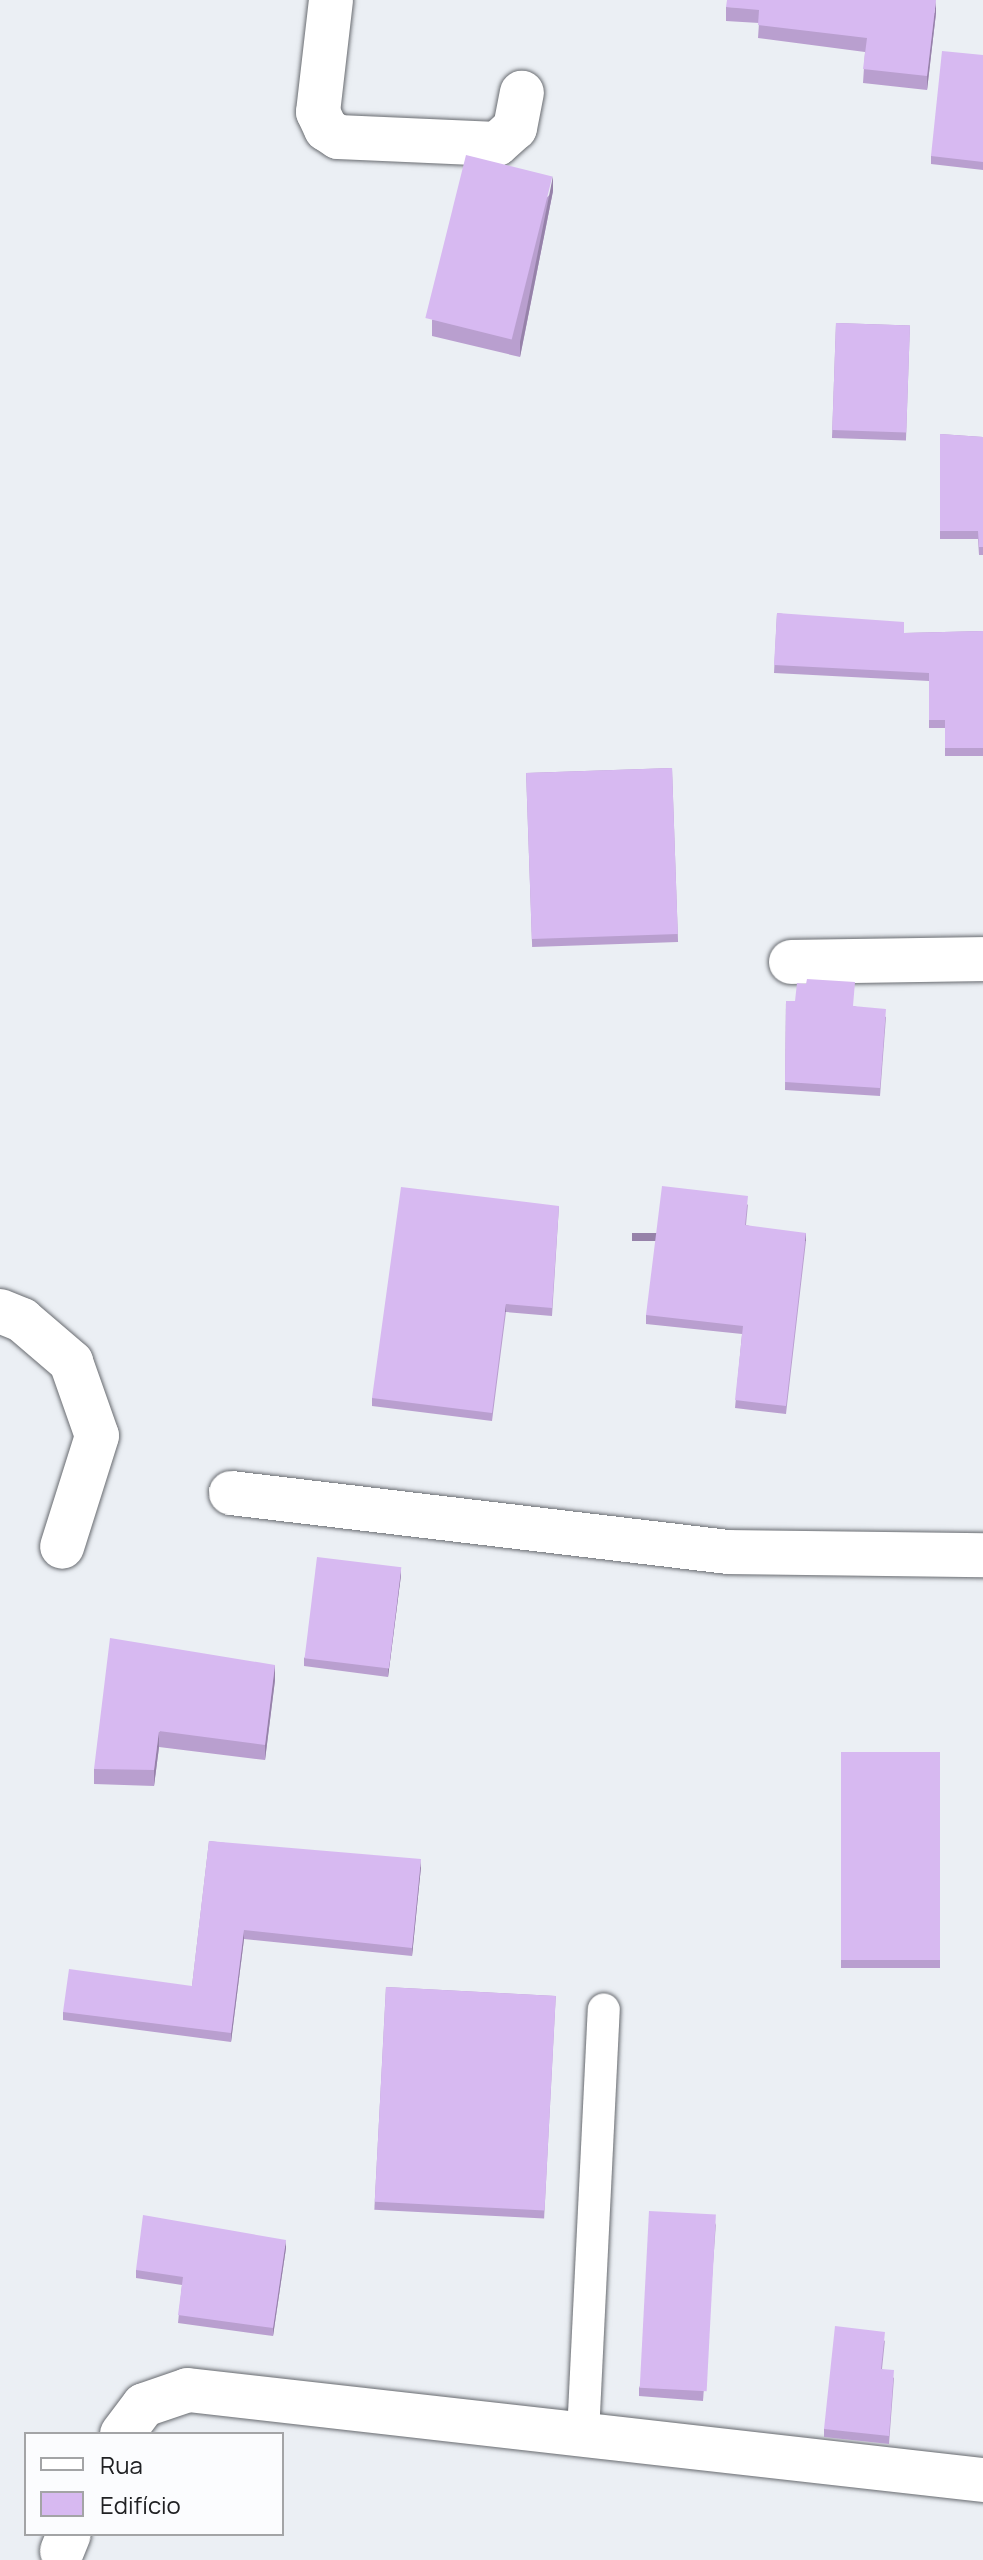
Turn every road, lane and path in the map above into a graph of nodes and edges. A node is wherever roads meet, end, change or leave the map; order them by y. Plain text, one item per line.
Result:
1 (331, 0) edge
2 (522, 93) dead end
3 (983, 959) edge
4 (791, 962) dead end
5 (0, 1311) edge
6 (231, 1493) dead end
7 (62, 1547) dead end
8 (983, 1555) edge
9 (604, 2010) dead end
10 (124, 2432) edge
11 (583, 2434) junction
12 (983, 2480) edge

1 - 2 street
3 - 4 street
5 - 7 street
6 - 8 street
9 - 11 lane
10 - 11 street
11 - 12 street

